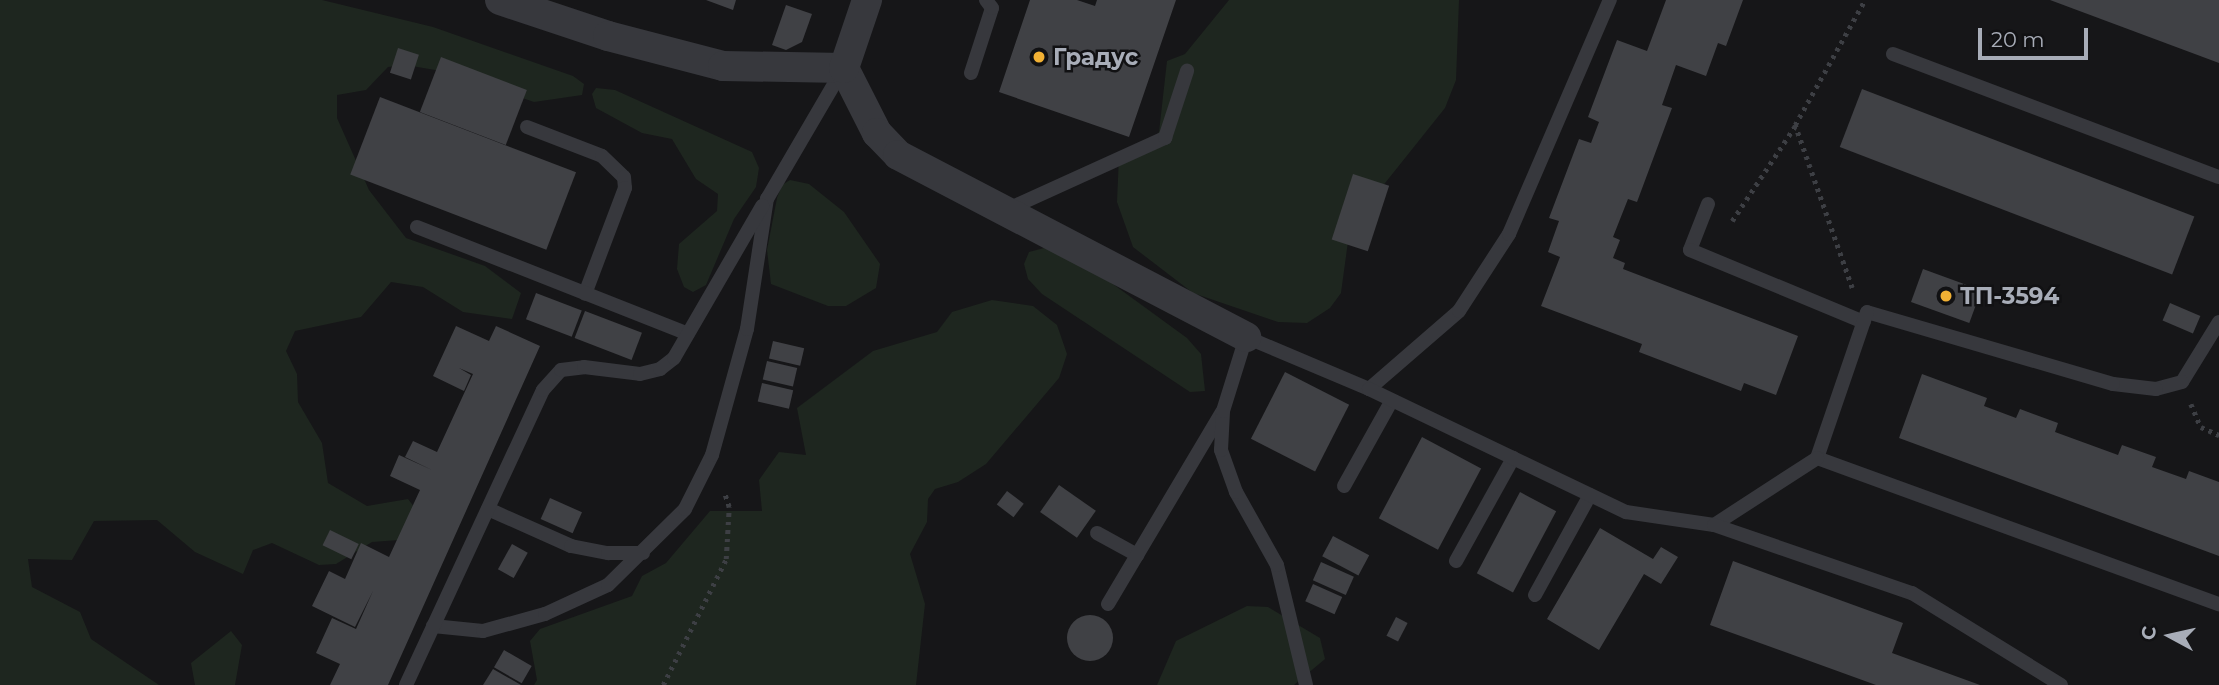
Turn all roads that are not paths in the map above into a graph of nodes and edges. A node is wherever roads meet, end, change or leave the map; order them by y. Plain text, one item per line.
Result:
1 (500, 0) edge
2 (867, 0) edge
3 (986, 0) edge
4 (1610, 0) edge
5 (1893, 54) dead end
6 (844, 68) junction
7 (1187, 71) dead end
8 (971, 73) dead end
9 (527, 127) dead end
10 (2219, 177) edge
11 (766, 199) junction
12 (1708, 204) dead end
13 (1006, 210) junction
14 (417, 228) dead end
15 (585, 294) junction
16 (1865, 317) junction
17 (2219, 322) edge
18 (688, 334) junction
19 (1246, 337) junction
20 (1369, 389) junction
21 (1392, 400) junction
22 (1223, 411) junction
23 (1513, 458) junction
24 (1818, 458) junction
25 (1344, 486) dead end
26 (1590, 495) junction
27 (488, 509) junction
28 (1714, 525) junction
29 (1097, 533) dead end
30 (643, 553) junction
31 (1137, 555) junction
32 (1456, 561) dead end
33 (1535, 595) dead end
34 (1108, 604) dead end
35 (2219, 604) edge
36 (433, 625) junction
37 (406, 685) edge
38 (1306, 685) edge
39 (2062, 685) edge

1 - 6 street
2 - 6 street
3 - 8 lane
4 - 20 lane
5 - 10 lane
6 - 11 lane
6 - 13 street
7 - 13 lane
9 - 15 lane
11 - 18 lane
11 - 30 lane
12 - 16 lane
13 - 19 street
14 - 15 lane
15 - 18 lane
16 - 17 lane
16 - 24 lane
18 - 27 lane
19 - 20 lane
19 - 22 lane
20 - 21 lane
21 - 23 lane
21 - 25 lane
22 - 31 lane
22 - 38 lane
23 - 26 lane
23 - 32 lane
24 - 28 lane
24 - 35 lane
26 - 28 lane
26 - 33 lane
27 - 30 lane
27 - 36 lane
28 - 39 lane
29 - 31 lane
30 - 36 lane
31 - 34 lane
36 - 37 lane

